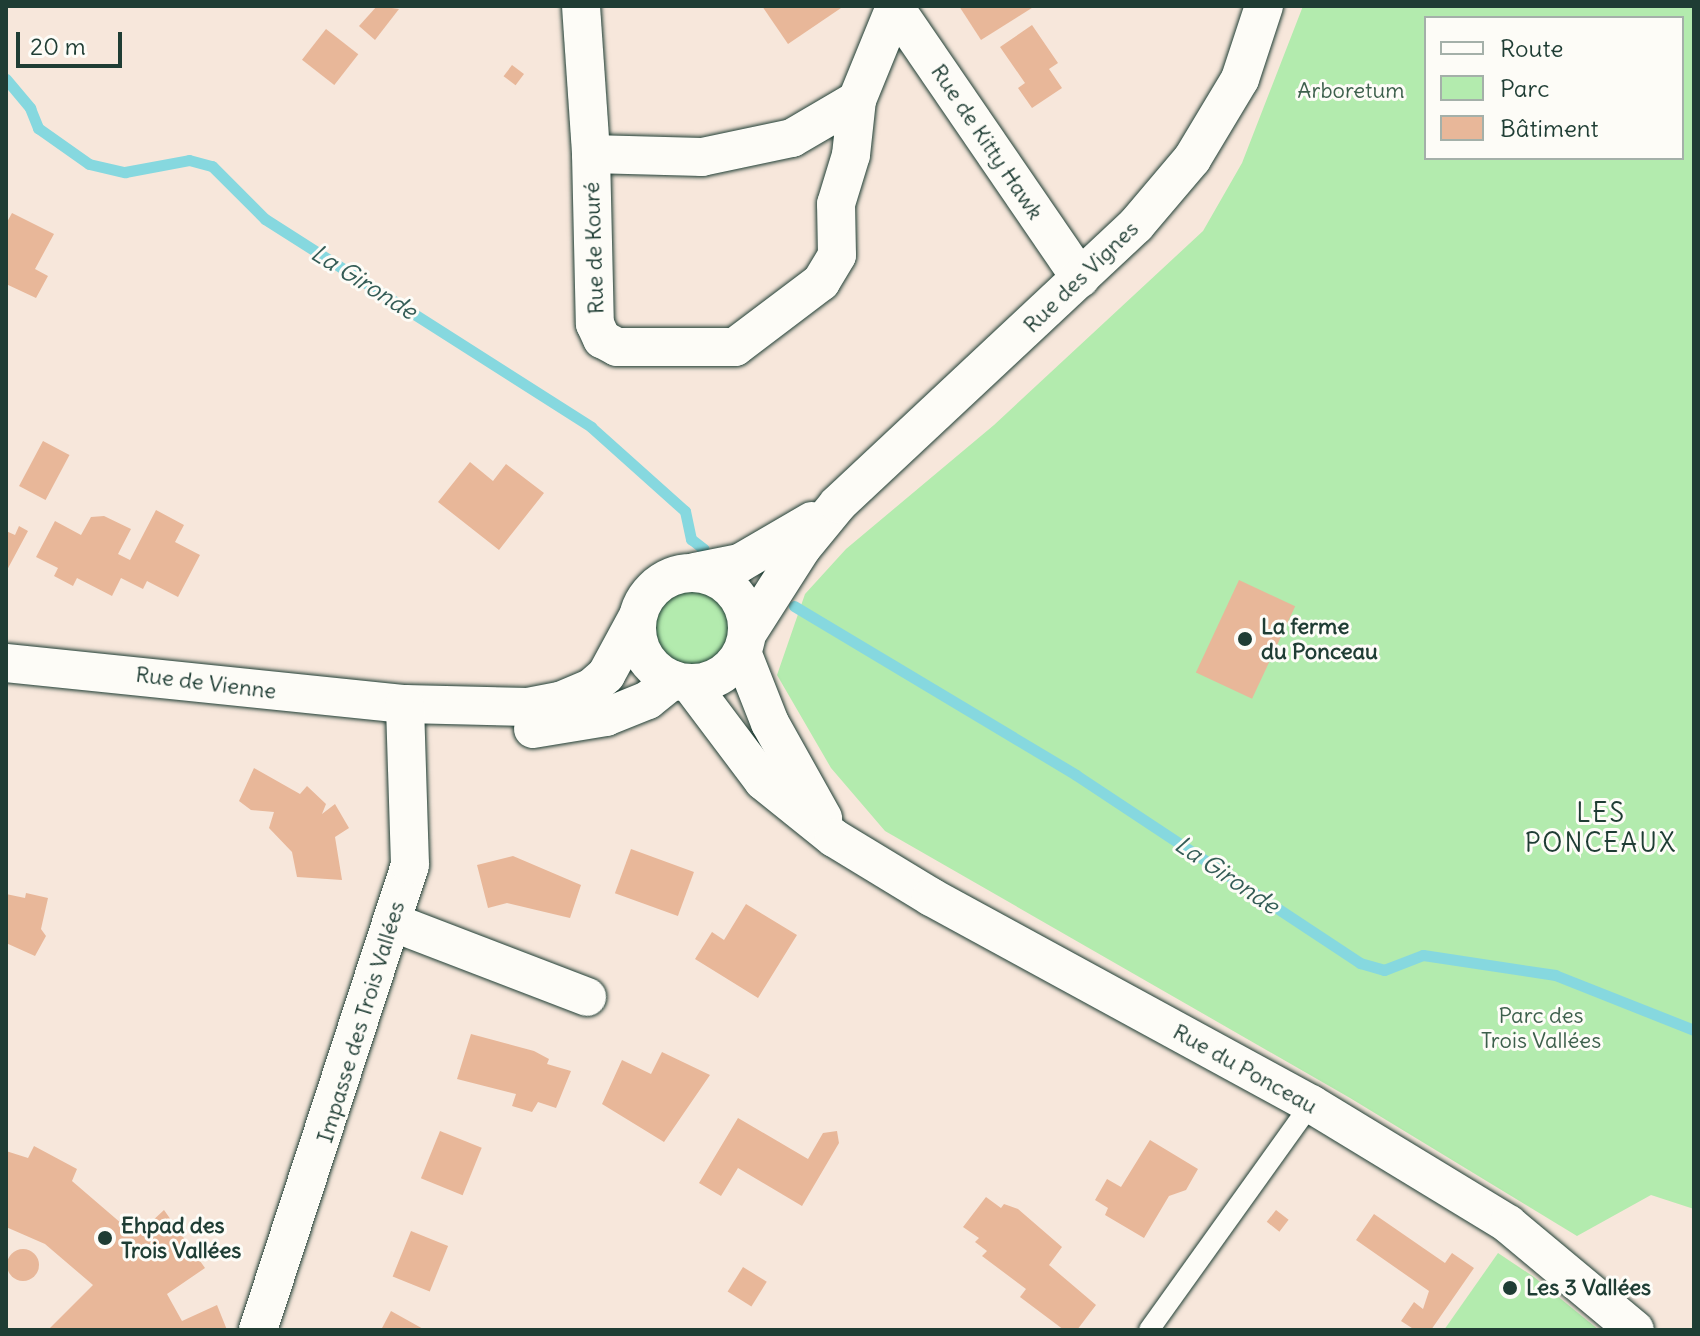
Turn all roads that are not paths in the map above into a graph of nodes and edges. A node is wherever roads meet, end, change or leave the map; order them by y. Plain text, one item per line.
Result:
1 (581, 6) edge
2 (1264, 6) edge
3 (894, 7) edge
4 (857, 100) junction
5 (591, 154) junction
6 (1080, 278) junction
7 (838, 504) junction
8 (695, 572) junction
9 (637, 618) junction
10 (745, 643) junction
11 (6, 663) edge
12 (682, 683) junction
13 (405, 704) junction
14 (834, 838) junction
15 (392, 922) junction
16 (587, 997) dead end
17 (1311, 1104) junction
18 (258, 1330) edge
19 (1149, 1330) edge
20 (1635, 1330) edge

1 - 5 street, Rue de Kouré
2 - 6 street, Rue des Vignes
3 - 4 street, Rue de Kouré
3 - 6 street, Rue de Kitty Hawk
4 - 5 street, Rue de Kouré
4 - 5 street, Rue de Kouré
6 - 7 street, Rue des Vignes
7 - 8 street, Rue des Vignes
7 - 10 street, Rue des Vignes
8 - 9 street
8 - 10 street
9 - 12 street
9 - 13 street, Rue de Vienne
10 - 12 street
10 - 14 street, Rue du Ponceau
11 - 13 street, Rue de Vienne
12 - 13 street, Rue de Vienne
12 - 14 street, Rue du Ponceau
13 - 15 street, Impasse des Trois Vallées
14 - 17 street, Rue du Ponceau
15 - 16 street
15 - 18 street, Impasse des Trois Vallées
17 - 19 lane
17 - 20 street, Rue du Ponceau

